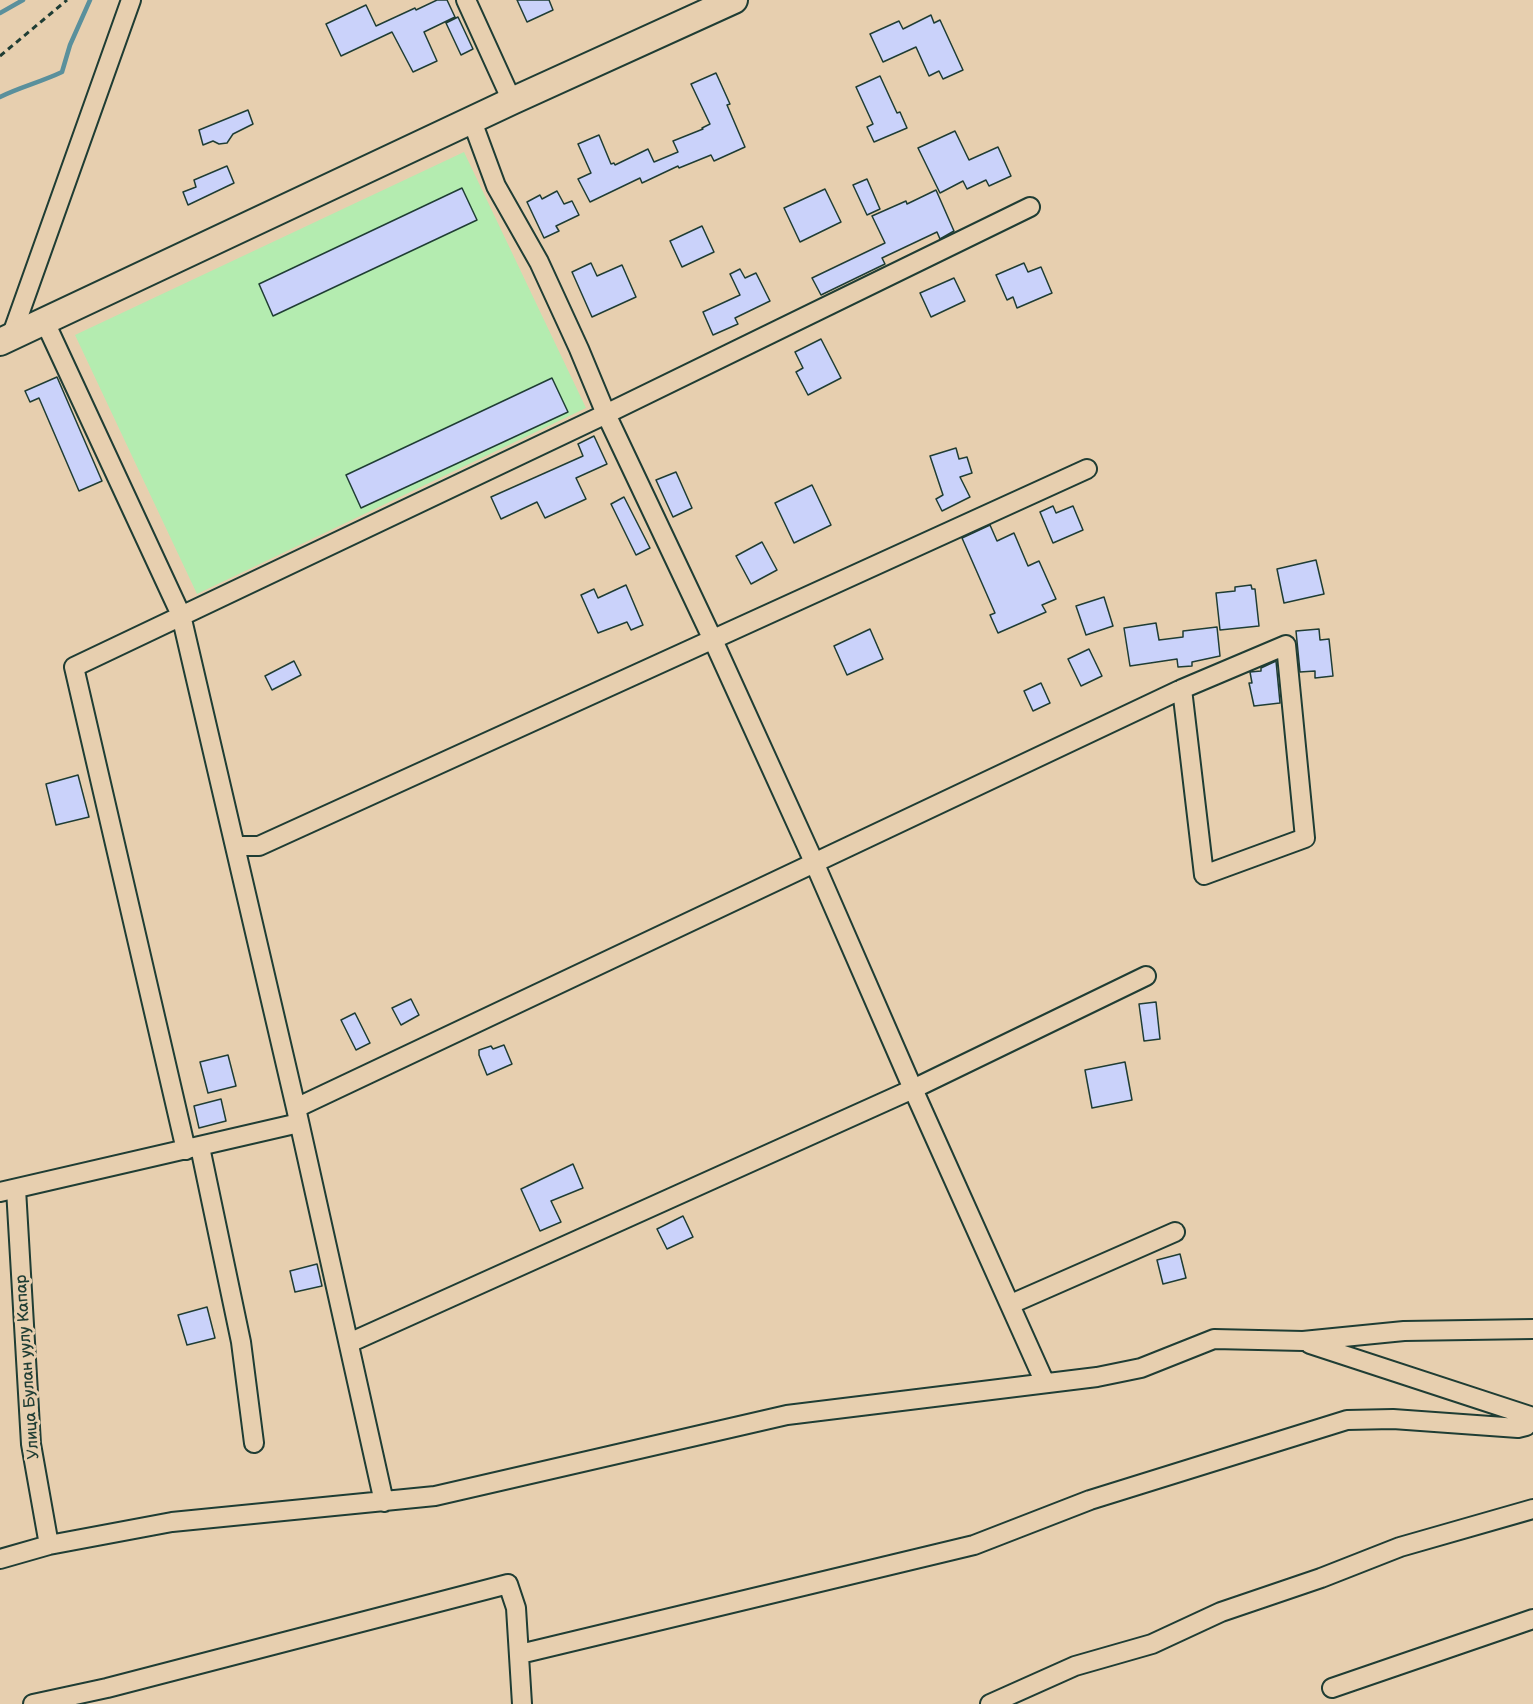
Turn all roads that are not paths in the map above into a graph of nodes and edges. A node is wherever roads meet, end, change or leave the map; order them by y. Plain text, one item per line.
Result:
1 (131, 0) edge
2 (466, 0) edge
3 (734, 0) edge
4 (513, 101) junction
5 (472, 121) junction
6 (1030, 207) dead end
7 (45, 322) junction
8 (6, 340) edge
9 (606, 414) junction
10 (1087, 469) dead end
11 (181, 615) junction
12 (713, 640) junction
13 (1182, 689) junction
14 (236, 846) junction
15 (814, 862) junction
16 (1146, 976) dead end
17 (913, 1089) junction
18 (298, 1116) junction
19 (193, 1148) junction
20 (8, 1191) edge
21 (1175, 1232) dead end
22 (1011, 1304) junction
23 (1533, 1329) edge
24 (1303, 1341) junction
25 (349, 1344) junction
26 (1045, 1383) junction
27 (1532, 1417) edge
28 (254, 1443) dead end
29 (384, 1502) junction
30 (1533, 1509) edge
31 (49, 1545) junction
32 (0, 1559) edge
33 (1533, 1619) edge
34 (520, 1654) junction
35 (1332, 1688) dead end
36 (108, 1696) edge
37 (33, 1704) edge
38 (522, 1704) edge
39 (990, 1704) edge

1 - 8 street
2 - 4 street
3 - 4 main road
4 - 5 main road
5 - 7 main road
5 - 9 street
6 - 9 street
7 - 8 main road
7 - 11 street
9 - 11 street
9 - 12 street
10 - 12 street
11 - 14 street
11 - 19 street
12 - 14 street
12 - 15 street
13 - 13 street
13 - 15 street
14 - 18 street
15 - 17 street
15 - 18 street
16 - 17 street
17 - 22 street
17 - 25 street
18 - 19 street
18 - 25 street
19 - 20 street
19 - 28 street
20 - 31 street, Улица Булан уулу Капар
21 - 22 street
22 - 26 street
23 - 24 street
24 - 26 street
24 - 27 street
25 - 29 street
26 - 29 street
27 - 34 street
29 - 31 street
30 - 39 street
31 - 32 street
33 - 35 street
34 - 36 street
34 - 38 street
36 - 37 street

